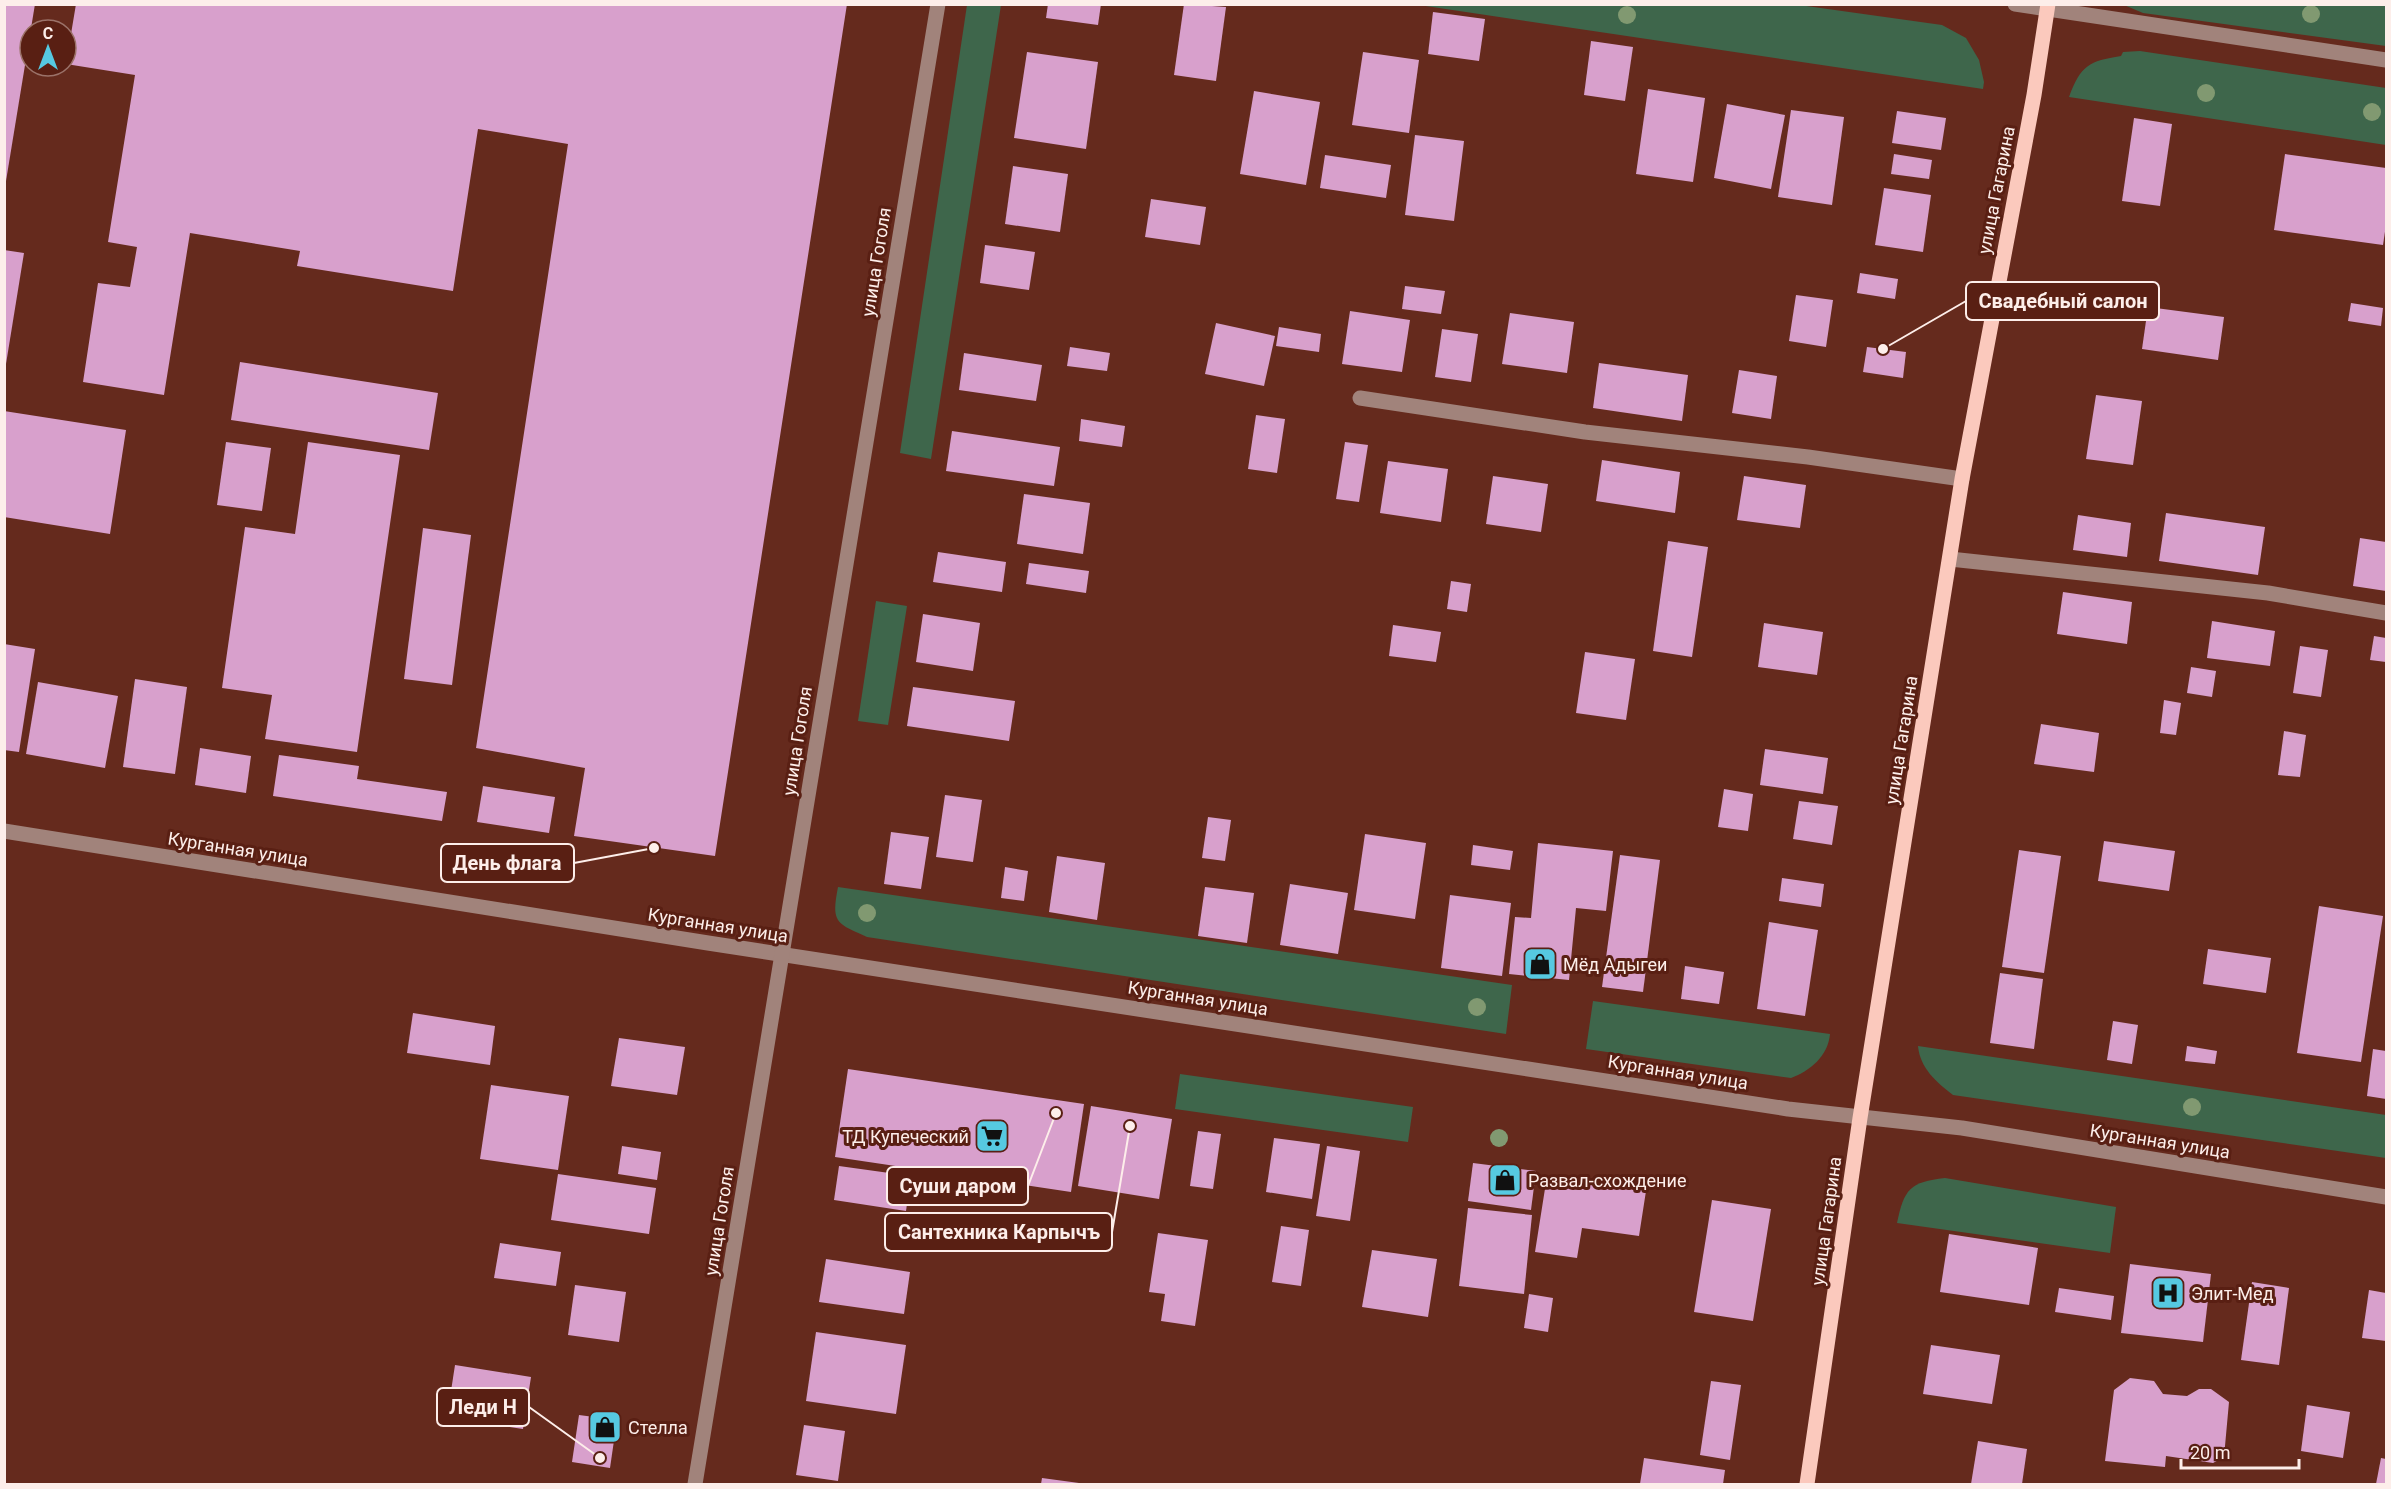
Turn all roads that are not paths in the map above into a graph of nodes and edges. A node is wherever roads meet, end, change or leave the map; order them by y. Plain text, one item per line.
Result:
1 (938, 4) edge
2 (2015, 4) edge
3 (2048, 7) edge
4 (2386, 60) edge
5 (1360, 398) dead end
6 (1962, 479) junction
7 (1950, 559) junction
8 (2386, 612) edge
9 (4, 831) edge
10 (783, 954) junction
11 (1860, 1118) junction
12 (2386, 1197) edge
13 (695, 1485) edge
14 (1807, 1485) edge

1 - 10 street, улица Гоголя
2 - 3 street
3 - 4 street
3 - 6 main road, улица Гагарина
5 - 6 street
6 - 7 main road, улица Гагарина
7 - 8 street
7 - 11 main road, улица Гагарина
9 - 10 street, Курганная улица
10 - 11 street, Курганная улица
10 - 13 street, улица Гоголя
11 - 12 street, Курганная улица
11 - 14 main road, улица Гагарина

